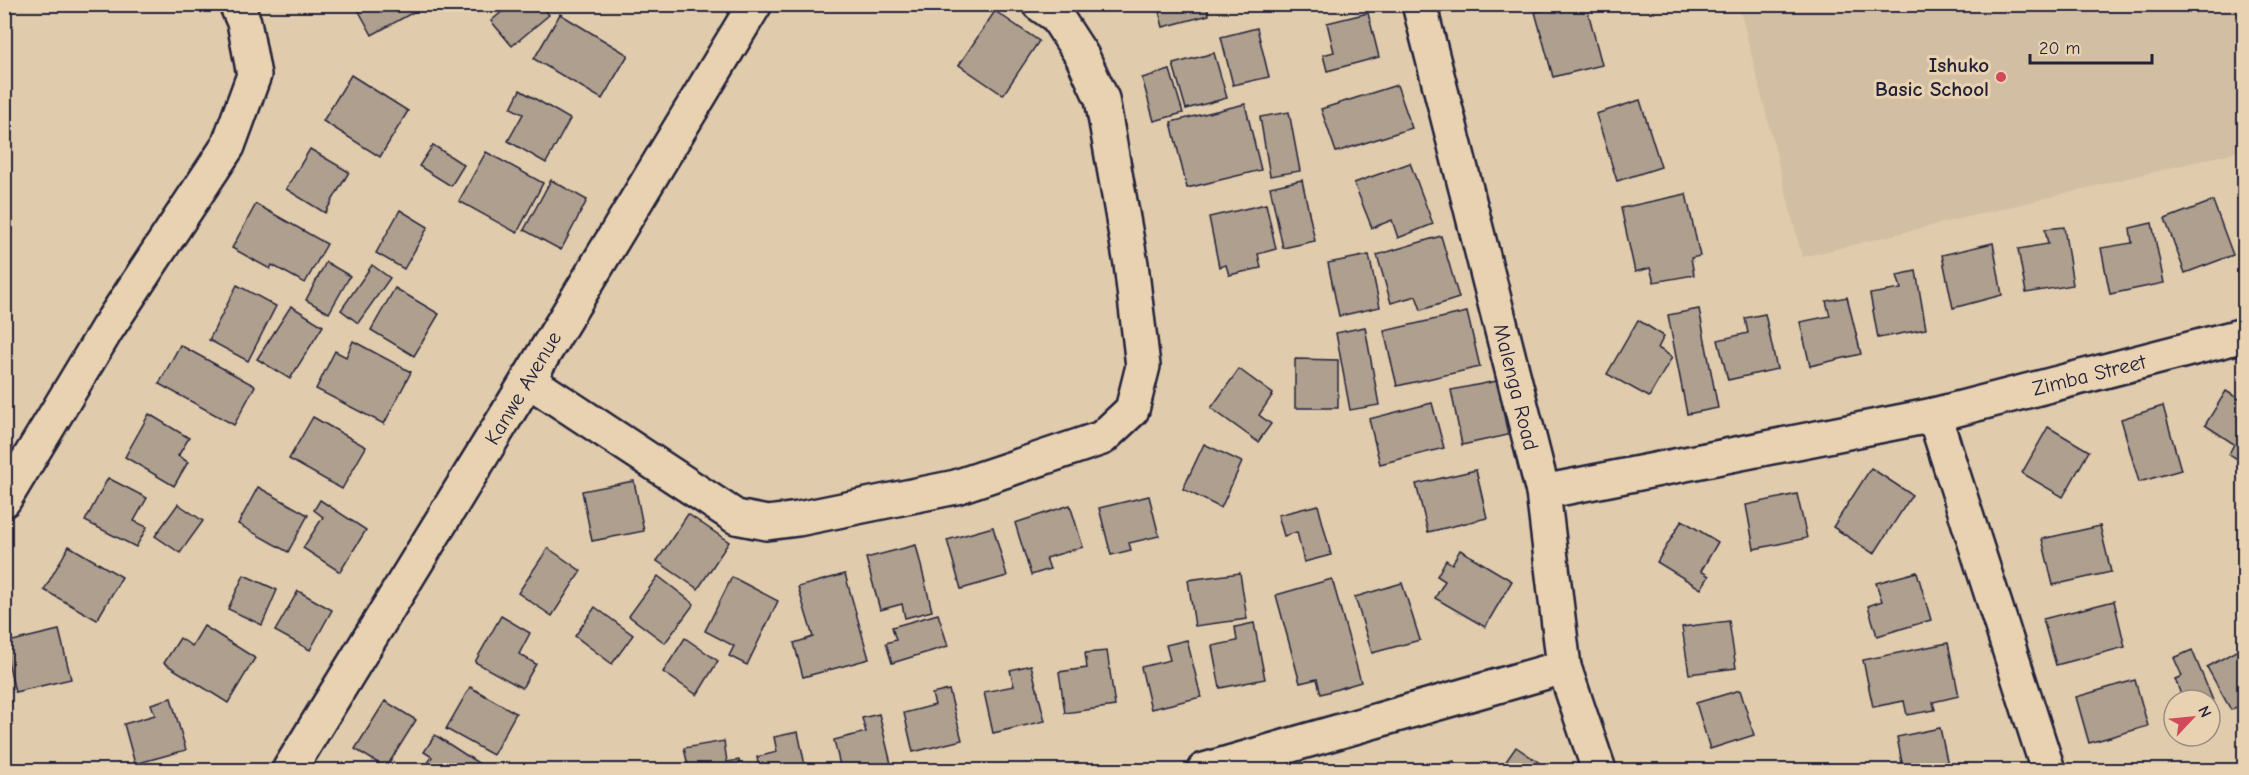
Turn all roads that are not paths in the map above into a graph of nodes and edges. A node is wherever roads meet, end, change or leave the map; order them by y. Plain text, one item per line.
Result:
1 (236, 4) edge
2 (755, 4) edge
3 (1039, 4) edge
4 (1419, 4) edge
5 (2244, 335) edge
6 (528, 381) junction
7 (1934, 415) junction
8 (1543, 492) junction
9 (4, 500) edge
10 (1564, 667) junction
11 (289, 771) edge
12 (1204, 771) edge
13 (1599, 771) edge
14 (2048, 771) edge

1 - 9 street
2 - 6 street, Kanwe Avenue
3 - 6 street
4 - 8 street, Malenga Road
5 - 7 street, Zimba Street
6 - 11 street, Kanwe Avenue
7 - 8 street, Zimba Street
7 - 14 street
8 - 10 street, Malenga Road
10 - 12 street
10 - 13 street, Malenga Road

